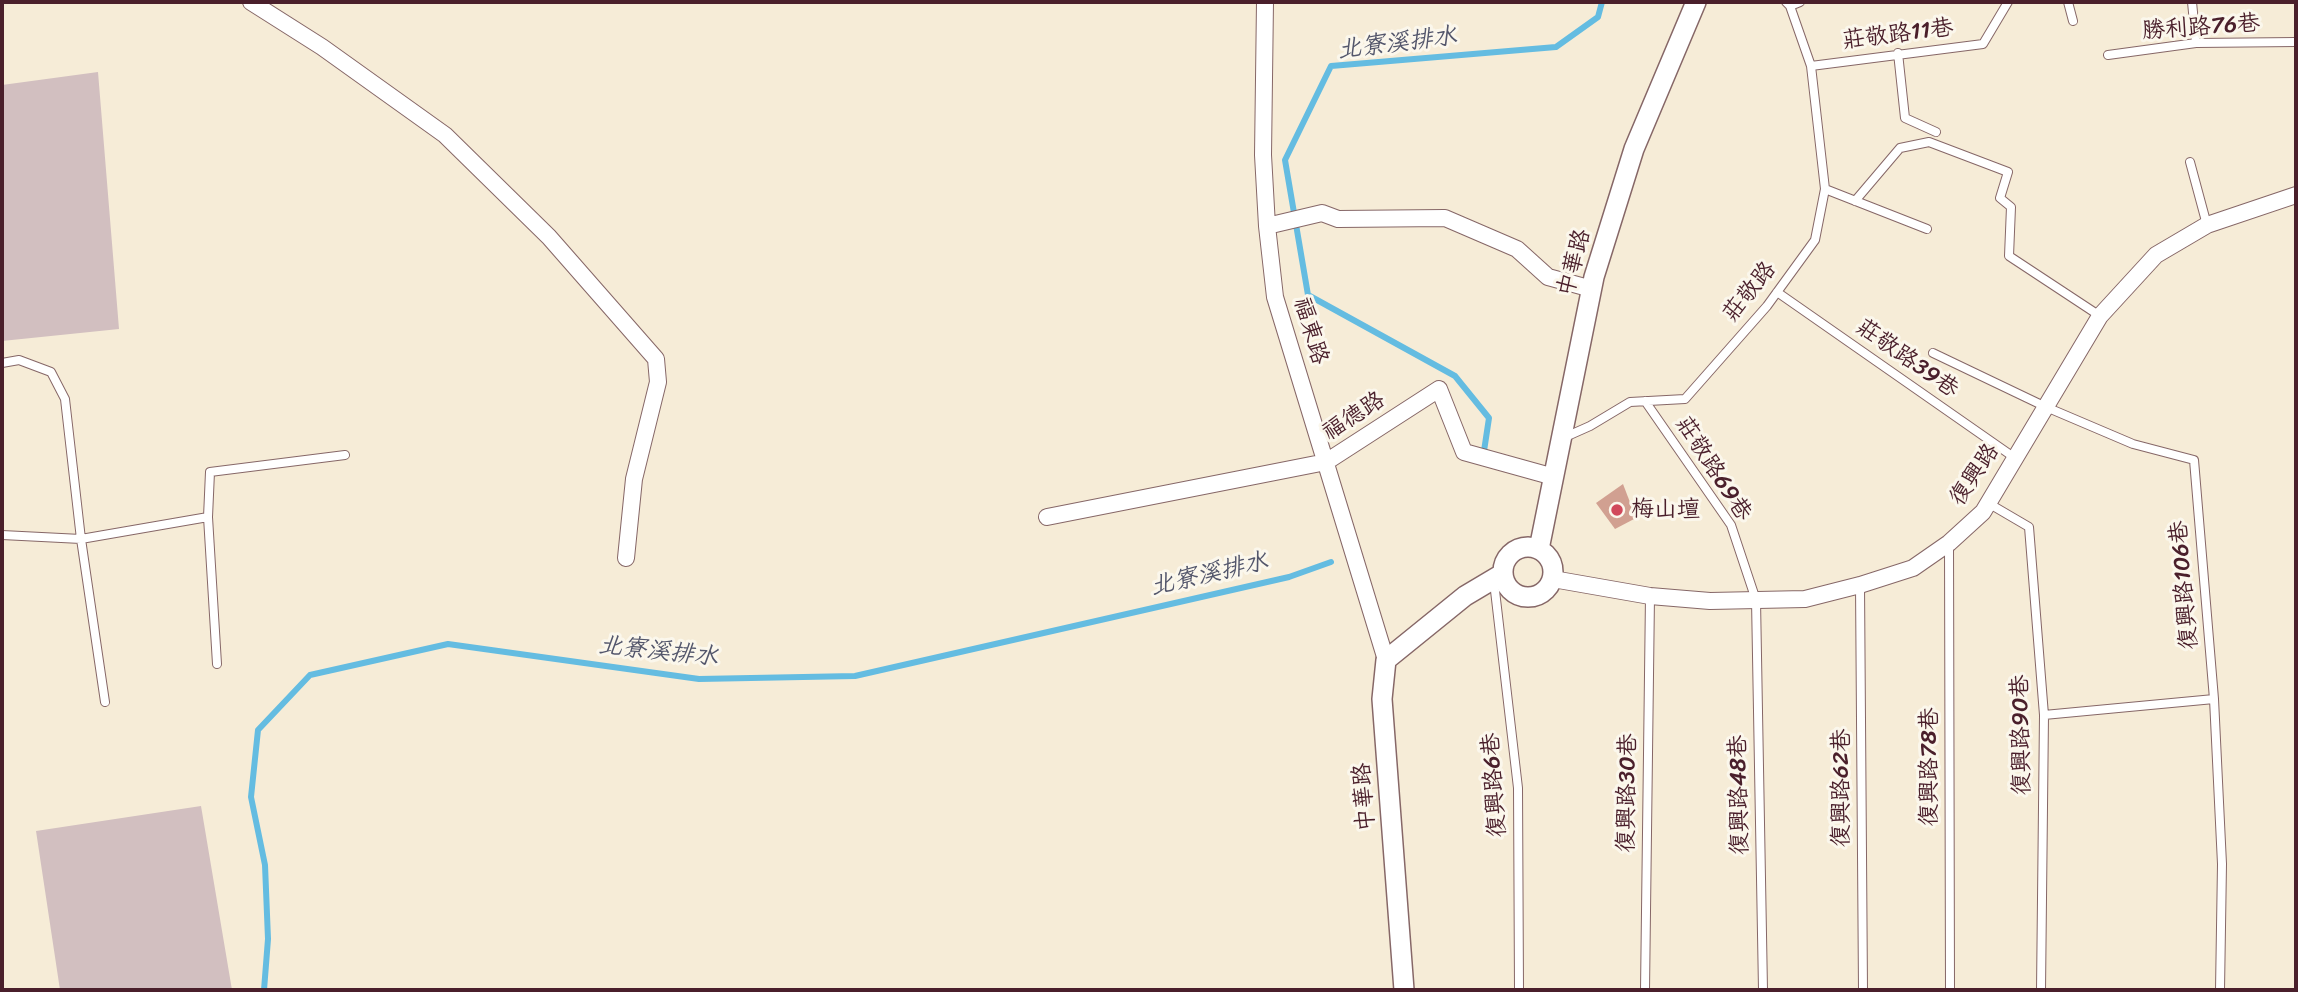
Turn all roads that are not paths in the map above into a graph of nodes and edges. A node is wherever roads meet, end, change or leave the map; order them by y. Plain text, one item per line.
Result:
1 (251, 2) edge
2 (1265, 2) edge
3 (1696, 2) edge
4 (1800, 2) edge
5 (2008, 2) edge
6 (2068, 2) edge
7 (2192, 2) edge
8 (1788, 4) edge
9 (2073, 22) dead end
10 (2296, 42) edge
11 (2196, 43) junction
12 (1898, 53) junction
13 (2108, 55) dead end
14 (1811, 66) junction
15 (1936, 132) dead end
16 (2190, 162) dead end
17 (1825, 189) junction
18 (2296, 195) edge
19 (1855, 201) junction
20 (2207, 225) junction
21 (1267, 226) junction
22 (1927, 229) dead end
23 (1592, 289) junction
24 (1777, 292) junction
25 (2100, 316) junction
26 (1933, 353) dead end
27 (2, 363) edge
28 (1645, 401) junction
29 (2046, 407) junction
30 (1562, 438) junction
31 (345, 455) dead end
32 (2015, 458) junction
33 (1326, 462) junction
34 (1554, 477) junction
35 (1988, 503) junction
36 (208, 517) junction
37 (1047, 517) dead end
38 (2, 534) edge
39 (81, 540) junction
40 (1949, 543) junction
41 (1539, 549) junction
42 (626, 558) dead end
43 (1498, 577) junction
44 (1553, 579) junction
45 (1860, 585) junction
46 (1650, 596) junction
47 (1756, 600) junction
48 (1386, 660) junction
49 (217, 664) dead end
50 (2214, 699) junction
51 (105, 702) dead end
52 (2044, 715) junction
53 (1404, 990) edge
54 (1520, 990) edge
55 (1645, 990) edge
56 (1762, 990) edge
57 (1863, 990) edge
58 (1950, 990) edge
59 (2041, 990) edge
60 (2220, 990) edge

1 - 42 street
2 - 21 street, 福東路
3 - 23 street, 中華路
4 - 8 lane
5 - 12 lane, 莊敬路11巷
6 - 9 lane
7 - 11 lane
8 - 14 lane, 莊敬路
10 - 11 lane, 勝利路76巷
11 - 13 lane, 勝利路76巷
12 - 14 lane, 莊敬路11巷
12 - 15 lane
14 - 17 lane, 莊敬路
16 - 20 lane
17 - 19 lane
17 - 24 lane, 莊敬路
18 - 20 street, 復興路
19 - 22 lane
19 - 25 lane
20 - 25 street, 復興路
21 - 23 street
21 - 33 street, 福東路
23 - 30 street, 中華路
24 - 28 lane, 莊敬路
24 - 32 lane, 莊敬路39巷
25 - 29 street, 復興路
26 - 29 lane, 復興路106巷
27 - 39 lane
28 - 30 lane, 莊敬路
28 - 47 lane, 莊敬路69巷
29 - 32 street, 復興路
29 - 50 lane, 復興路106巷
30 - 34 street, 中華路
31 - 36 lane
32 - 35 street, 復興路
33 - 34 street, 福德路
33 - 37 street, 福德路
33 - 48 street, 福東路
34 - 41 street, 中華路
35 - 40 street, 復興路
35 - 52 lane, 復興路90巷
36 - 39 lane
36 - 49 lane
38 - 39 lane
39 - 51 lane
40 - 45 street, 復興路
40 - 58 lane, 復興路78巷
41 - 43 street
41 - 44 street
43 - 44 street
43 - 48 street
43 - 54 lane, 復興路6巷
44 - 46 street, 復興路
45 - 47 street, 復興路
45 - 57 lane, 復興路62巷
46 - 47 street, 復興路
46 - 55 lane, 復興路30巷
47 - 56 lane, 復興路48巷
48 - 53 street, 中華路
50 - 52 lane
50 - 60 lane, 復興路106巷
52 - 59 lane, 復興路90巷

